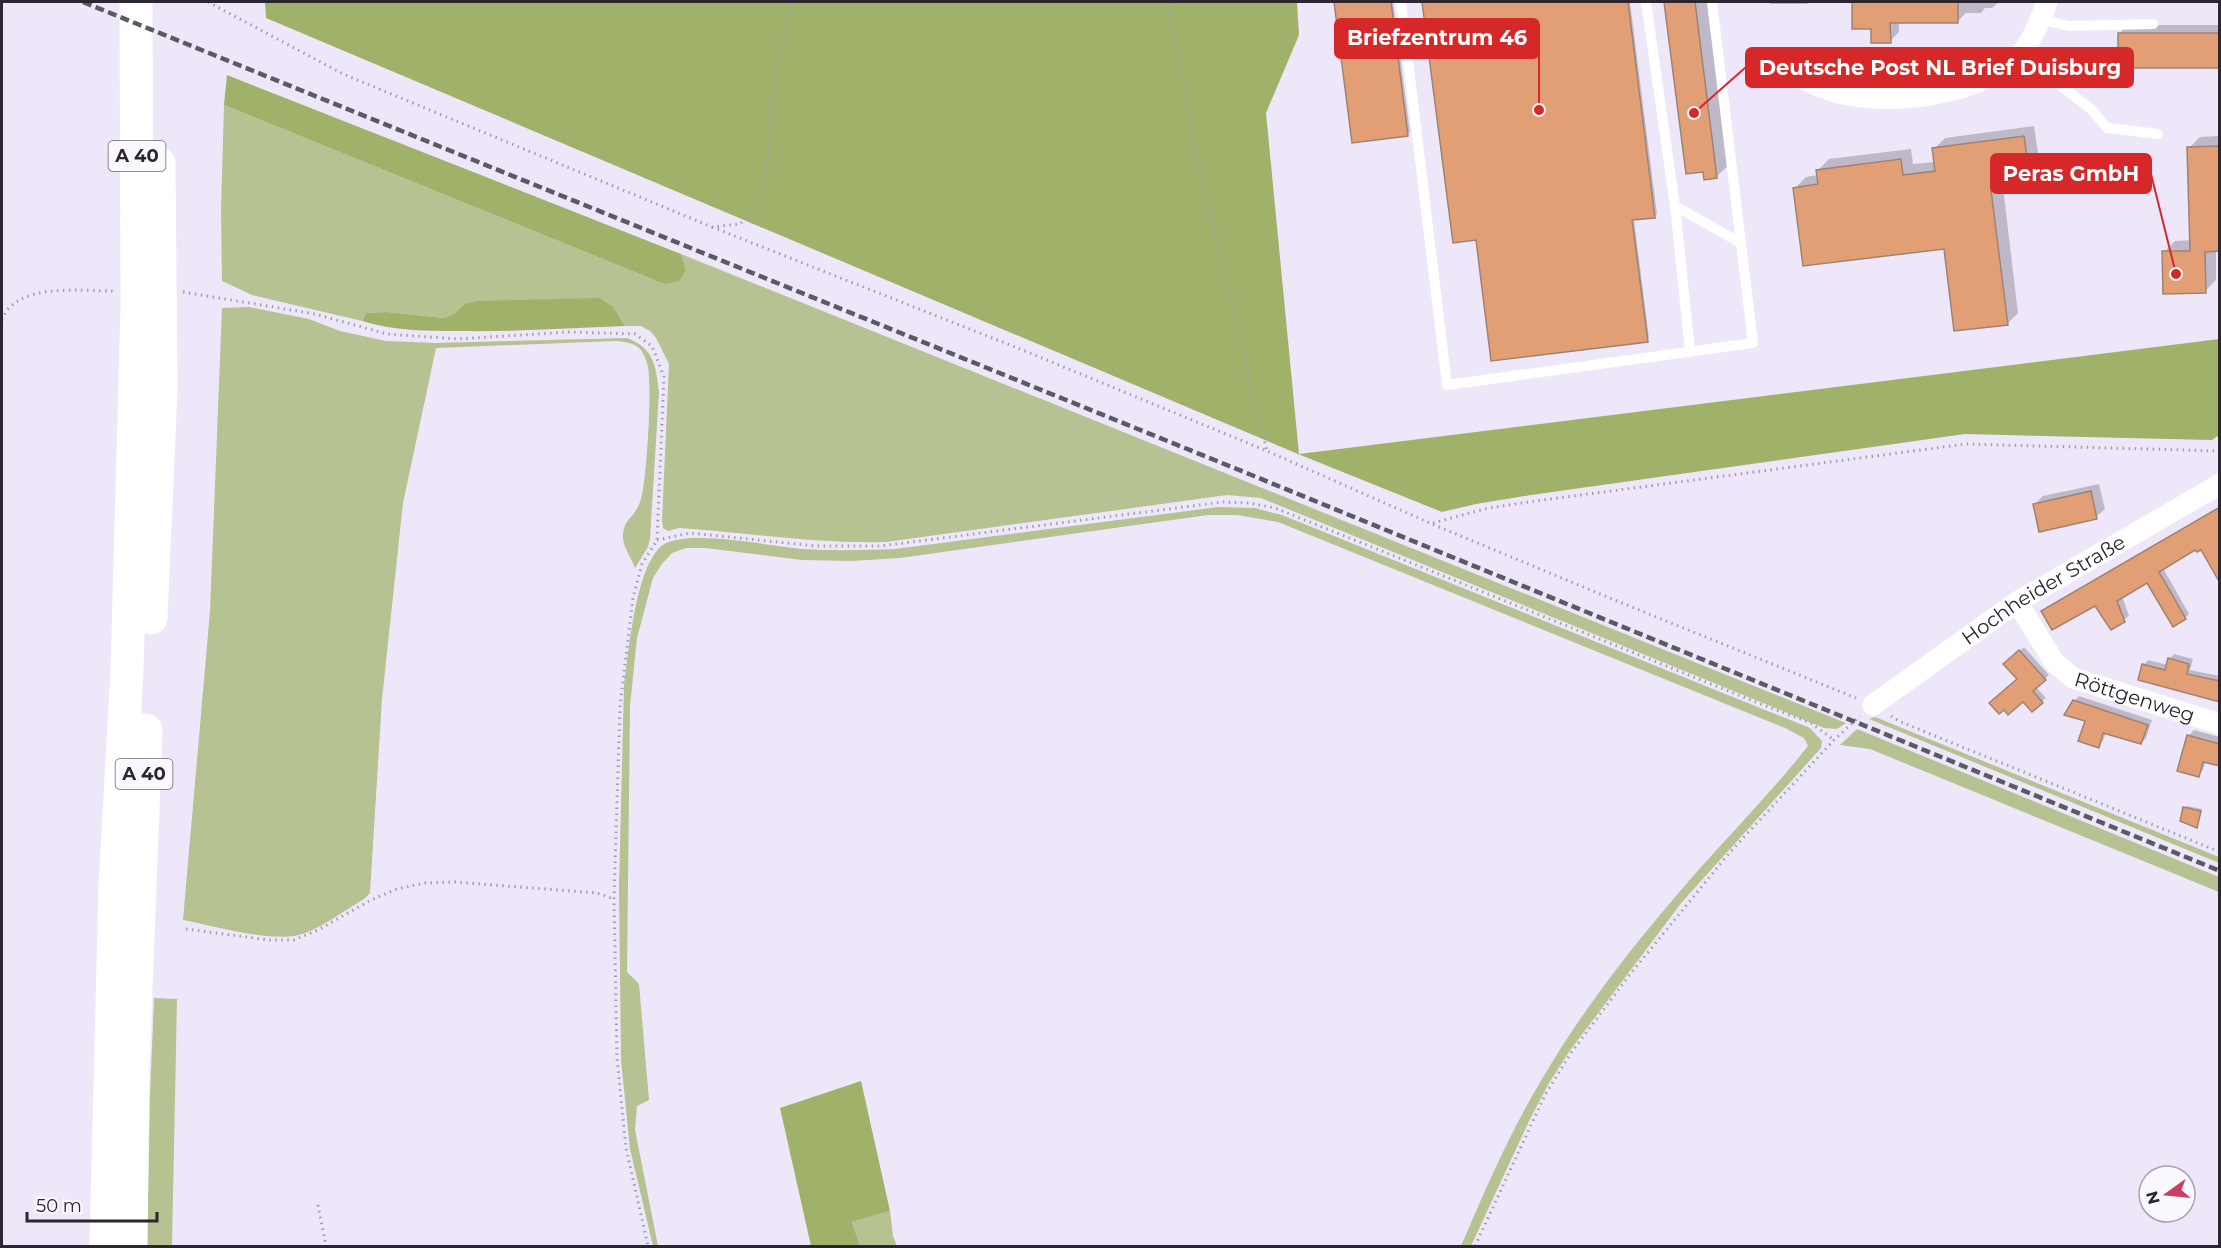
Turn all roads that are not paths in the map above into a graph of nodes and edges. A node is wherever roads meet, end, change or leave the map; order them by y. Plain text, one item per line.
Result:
1 (136, 2) edge
2 (156, 2) edge
3 (1401, 2) edge
4 (1646, 2) edge
5 (1712, 2) edge
6 (2044, 10) edge
7 (2153, 24) dead end
8 (147, 38) junction
9 (2020, 54) junction
10 (1804, 81) dead end
11 (2158, 134) dead end
12 (1675, 206) junction
13 (1741, 243) junction
14 (156, 292) junction
15 (1690, 351) junction
16 (2220, 484) edge
17 (2017, 602) junction
18 (1873, 705) road end
19 (2220, 724) edge
20 (106, 1246) edge
21 (131, 1246) edge

1 - 8 highway, A 40
2 - 8 highway, A 40
3 - 15 lane
4 - 12 lane
5 - 13 lane
6 - 7 lane
6 - 9 street
8 - 14 highway, A 40
9 - 10 street
9 - 11 lane
12 - 13 lane
12 - 15 lane
13 - 15 lane
14 - 20 highway, A 40
14 - 21 highway, A 40
16 - 17 street, Hochheider Straße
17 - 18 street, Hochheider Straße
17 - 19 street, Röttgenweg

